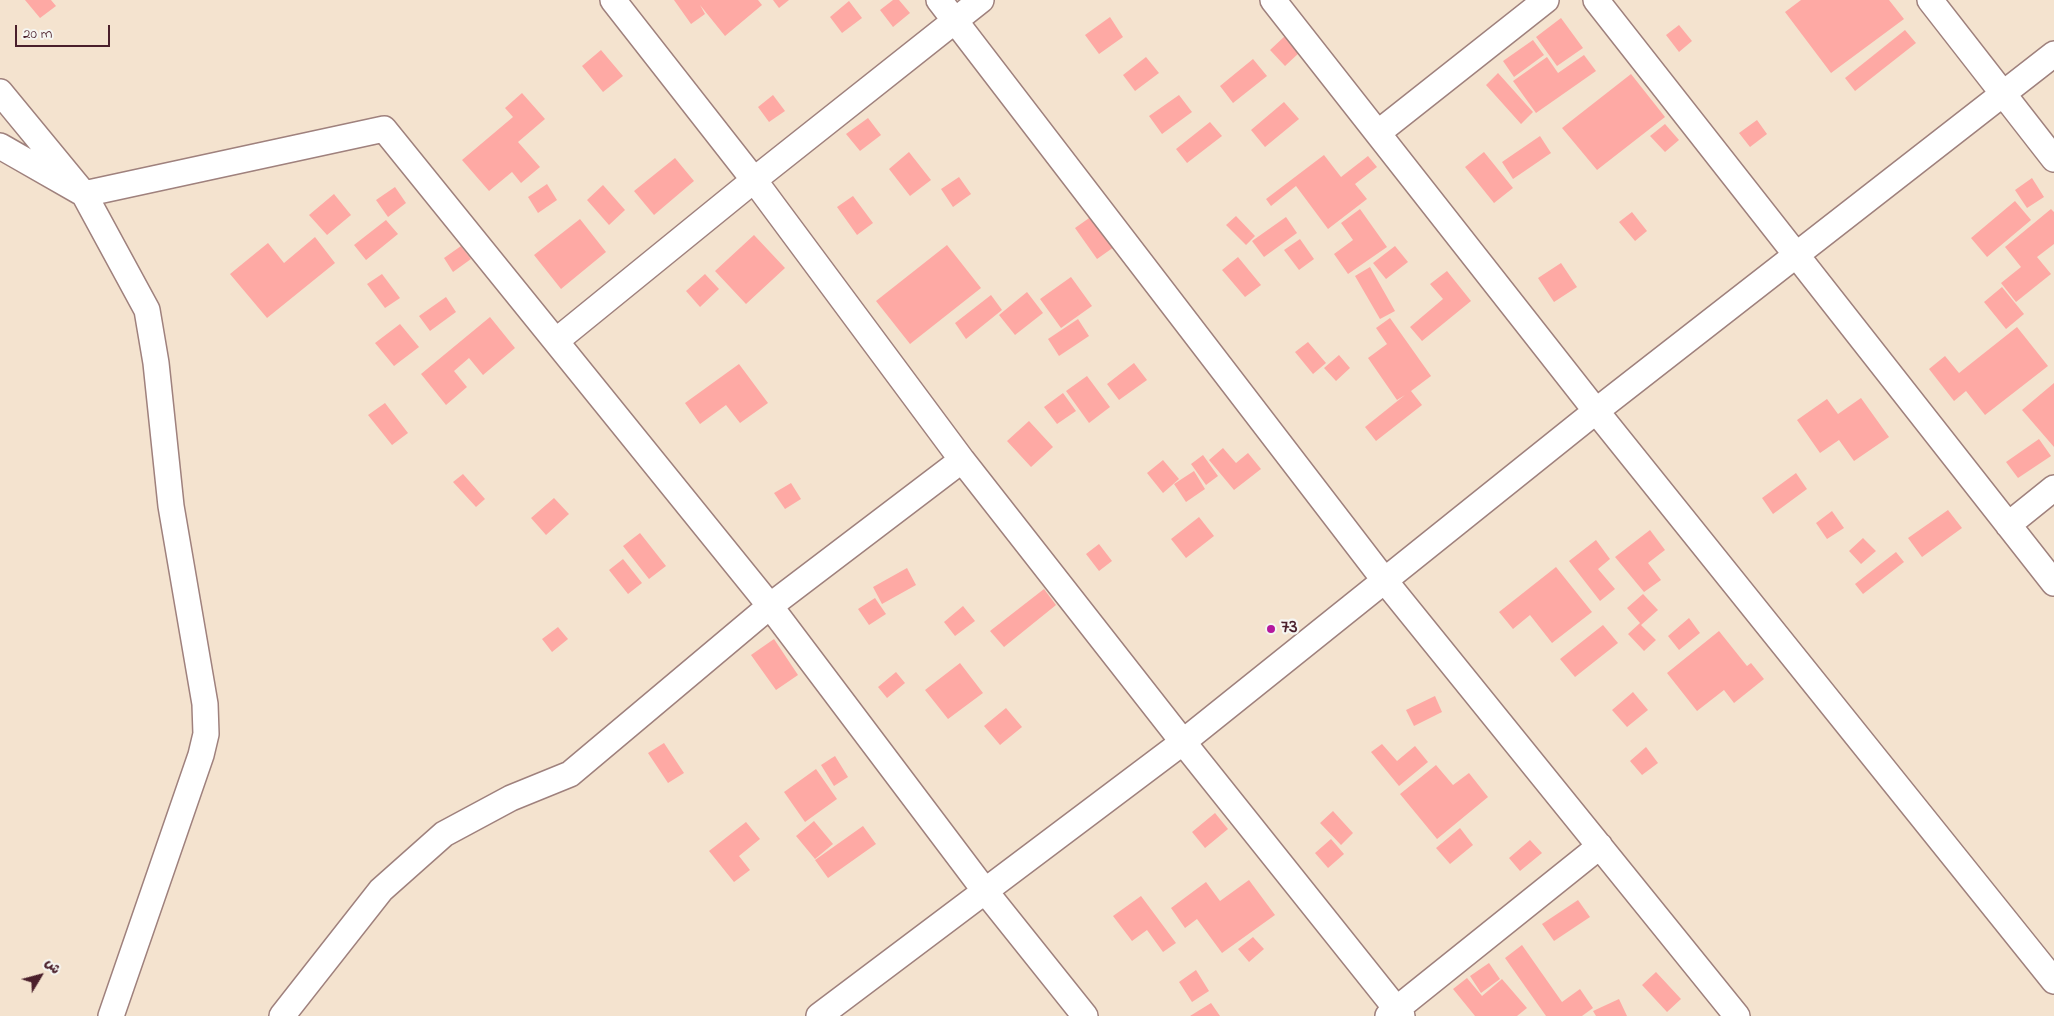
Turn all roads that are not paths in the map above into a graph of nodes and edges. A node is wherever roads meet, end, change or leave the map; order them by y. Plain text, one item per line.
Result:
1 (613, 0) edge
2 (939, 0) edge
3 (981, 0) edge
4 (1273, 0) edge
5 (1546, 0) edge
6 (1596, 0) edge
7 (1930, 0) edge
8 (954, 21) junction
9 (2054, 54) edge
10 (0, 92) edge
11 (2003, 94) junction
12 (1379, 132) junction
13 (0, 146) edge
14 (2054, 158) edge
15 (754, 180) junction
16 (84, 194) junction
17 (1797, 254) junction
18 (556, 341) junction
19 (1596, 410) junction
20 (962, 460) junction
21 (2054, 488) edge
22 (2008, 526) junction
23 (1385, 581) junction
24 (2054, 583) edge
25 (770, 606) junction
26 (1184, 742) junction
27 (1600, 846) junction
28 (985, 891) junction
29 (2054, 981) edge
30 (1396, 1014) edge
31 (111, 1016) edge
32 (282, 1016) edge
33 (819, 1016) edge
34 (1085, 1016) edge
35 (1737, 1016) edge

1 - 15 street
2 - 8 street
3 - 8 street
4 - 12 street
5 - 12 street
6 - 17 street
7 - 11 street
8 - 15 street
8 - 23 street
9 - 11 street
10 - 16 street
11 - 14 street
11 - 17 street
12 - 19 street
13 - 16 street
15 - 18 street
15 - 20 street
16 - 18 street
16 - 31 street
17 - 19 street
17 - 22 street
18 - 25 street
19 - 23 street
19 - 29 street
20 - 25 street
20 - 26 street
21 - 22 street
22 - 24 street
23 - 26 street
23 - 27 street
25 - 28 street
25 - 32 street
26 - 28 street
26 - 30 street
27 - 30 street
27 - 35 street
28 - 33 street
28 - 34 street

